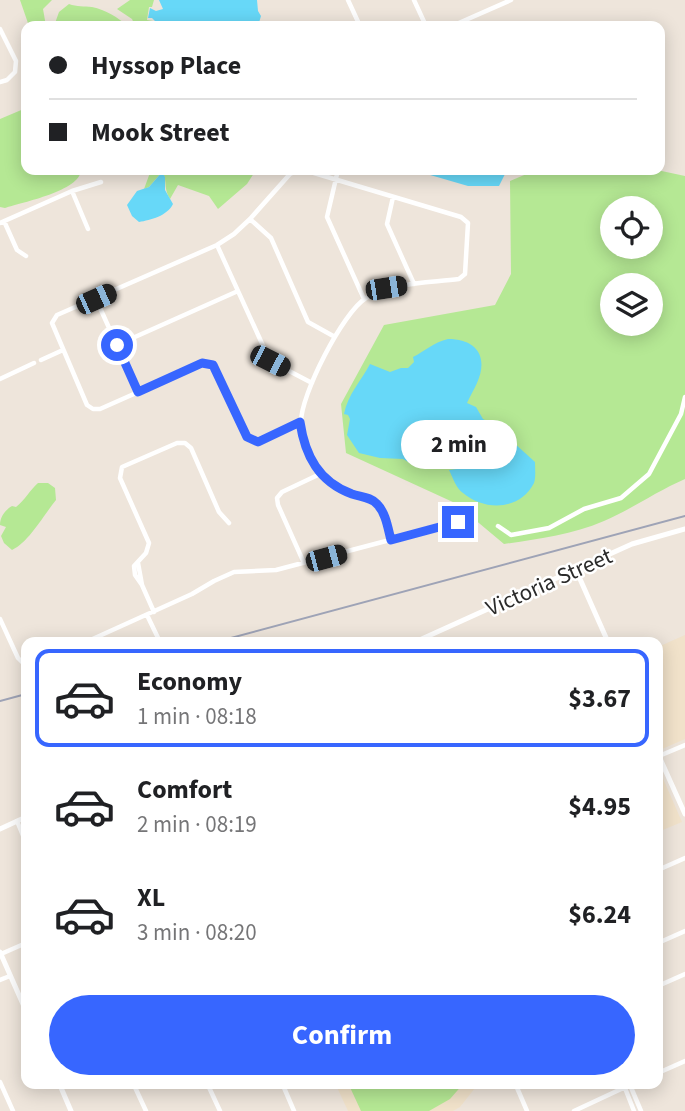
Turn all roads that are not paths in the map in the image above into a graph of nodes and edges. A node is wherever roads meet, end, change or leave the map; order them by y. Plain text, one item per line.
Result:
1 (348, 0) edge
2 (414, 0) edge
3 (511, 0) edge
4 (358, 21) edge
5 (424, 21) edge
6 (463, 21) edge
7 (0, 29) edge
8 (0, 82) edge
9 (289, 175) edge
10 (320, 175) edge
11 (337, 175) edge
12 (336, 180) junction
13 (101, 182) dead end
14 (72, 191) junction
15 (393, 196) junction
16 (250, 219) junction
17 (2, 222) edge
18 (88, 229) dead end
19 (217, 245) junction
20 (26, 256) dead end
21 (414, 284) junction
22 (238, 291) junction
23 (96, 299) junction
24 (364, 299) junction
25 (335, 337) junction
26 (117, 345) junction
27 (63, 350) junction
28 (41, 360) dead end
29 (34, 363) dead end
30 (0, 379) edge
31 (312, 383) junction
32 (138, 392) junction
33 (685, 397) edge
34 (300, 422) junction
35 (320, 474) junction
36 (472, 520) dead end
37 (229, 523) dead end
38 (498, 526) dead end
39 (685, 529) edge
40 (391, 540) junction
41 (304, 564) junction
42 (576, 570) junction
43 (154, 612) junction
44 (147, 615) junction
45 (0, 619) edge
46 (97, 637) edge
47 (158, 637) edge
48 (426, 637) edge
49 (606, 637) edge
50 (21, 661) edge
51 (685, 745) edge
52 (663, 753) edge
53 (663, 766) edge
54 (685, 814) edge
55 (21, 819) edge
56 (17, 821) junction
57 (0, 829) edge
58 (21, 831) edge
59 (685, 858) edge
60 (663, 868) edge
61 (685, 931) edge
62 (663, 941) edge
63 (21, 945) edge
64 (0, 953) edge
65 (685, 974) edge
66 (10, 975) junction
67 (0, 980) edge
68 (663, 984) edge
69 (21, 1000) edge
70 (685, 1061) edge
71 (663, 1071) edge
72 (0, 1083) edge
73 (61, 1089) edge
74 (136, 1089) edge
75 (210, 1089) edge
76 (285, 1089) edge
77 (517, 1089) edge
78 (620, 1089) edge
79 (629, 1089) edge
80 (630, 1089) edge
81 (12, 1111) edge
82 (71, 1111) edge
83 (146, 1111) edge
84 (220, 1111) edge
85 (294, 1111) edge
86 (527, 1111) edge
87 (574, 1111) edge
88 (634, 1111) edge
89 (641, 1111) edge

1 - 4 street
2 - 5 street
3 - 6 street
7 - 8 street
9 - 16 street
10 - 12 street
11 - 12 street
12 - 15 street
12 - 24 street
13 - 14 street
14 - 17 street
14 - 18 street
15 - 21 street
15 - 21 street
16 - 19 street
16 - 25 street
17 - 20 street
19 - 22 street
19 - 23 street
21 - 24 street
22 - 26 street
22 - 31 street
23 - 26 street
23 - 27 street
24 - 25 street
25 - 31 street
26 - 32 street
27 - 28 street
27 - 32 street
29 - 30 street
31 - 34 street
32 - 34 street
33 - 38 street
34 - 35 street
35 - 40 street
35 - 41 street
36 - 40 street
37 - 43 street
39 - 42 street, Victoria Street
40 - 41 street
41 - 43 street
42 - 48 street, Victoria Street
42 - 49 street
43 - 44 street
44 - 46 street
44 - 47 street
45 - 50 street
51 - 52 street
53 - 54 street
55 - 56 street
56 - 57 street
56 - 58 street
59 - 60 street
61 - 62 street
63 - 64 street
64 - 66 street
65 - 68 street
66 - 67 street
66 - 69 street
70 - 71 street
72 - 81 street
73 - 82 street
74 - 83 street
75 - 84 street
76 - 85 street
77 - 86 street
78 - 87 street
79 - 88 street
80 - 89 street

